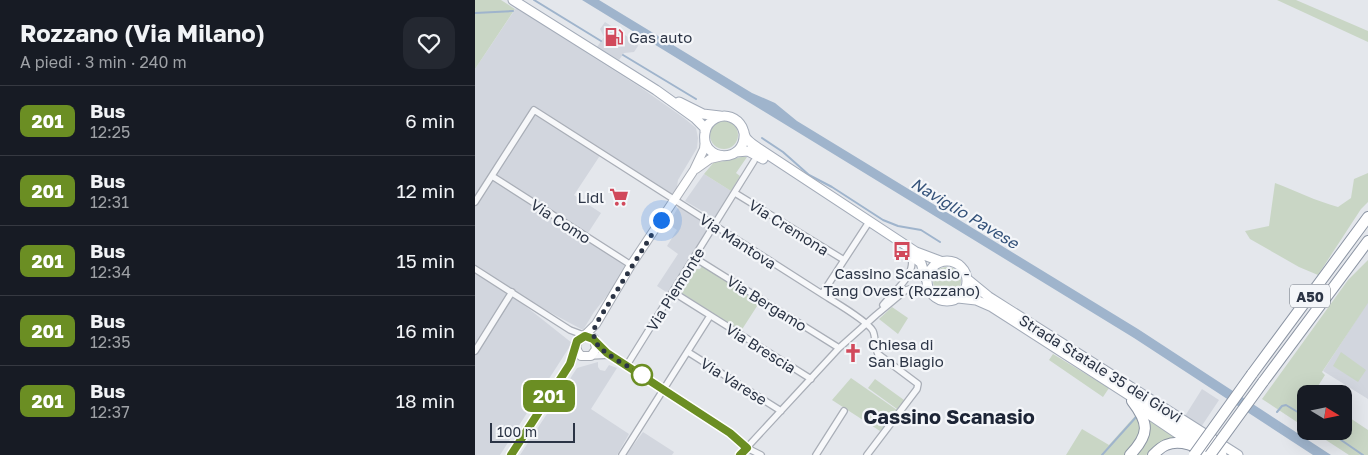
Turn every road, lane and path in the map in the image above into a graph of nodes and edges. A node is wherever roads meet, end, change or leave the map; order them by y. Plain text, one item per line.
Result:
1 (513, 0) edge
2 (656, 90) junction
3 (723, 116) junction
4 (744, 132) junction
5 (705, 136) junction
6 (735, 152) junction
7 (723, 156) junction
8 (754, 162) dead end
9 (694, 170) junction
10 (492, 176) junction
11 (735, 193) junction
12 (675, 200) junction
13 (475, 202) edge
14 (1368, 217) edge
15 (867, 225) junction
16 (715, 226) junction
17 (1368, 241) edge
18 (907, 251) junction
19 (695, 258) junction
20 (844, 260) junction
21 (941, 261) junction
22 (631, 265) junction
23 (475, 269) edge
24 (926, 279) junction
25 (967, 279) junction
26 (512, 292) junction
27 (673, 292) junction
28 (929, 292) junction
29 (822, 294) junction
30 (958, 298) junction
31 (876, 315) junction
32 (710, 316) junction
33 (866, 323) junction
34 (596, 324) junction
35 (569, 330) junction
36 (584, 337) junction
37 (595, 342) junction
38 (576, 346) junction
39 (839, 348) junction
40 (475, 352) edge
41 (688, 352) junction
42 (609, 355) junction
43 (589, 357) junction
44 (1073, 359) junction
45 (570, 364) junction
46 (627, 365) junction
47 (811, 379) junction
48 (664, 389) junction
49 (1132, 401) junction
50 (781, 411) junction
51 (844, 411) dead end
52 (747, 448) junction
53 (1208, 454) edge
54 (511, 455) edge
55 (622, 455) edge
56 (740, 455) edge
57 (761, 455) edge
58 (816, 455) edge
59 (867, 455) edge
60 (1130, 455) edge
61 (1153, 455) edge
62 (1194, 455) edge
63 (1222, 455) edge
64 (1238, 455) edge

1 - 2 main road
2 - 3 main road
2 - 5 main road
3 - 4 main road
3 - 5 main road
4 - 6 main road
4 - 21 main road
5 - 7 main road
5 - 9 street
6 - 7 main road
6 - 15 main road
7 - 9 street
8 - 11 street, Via Piemonte
9 - 12 street
10 - 12 street, Via Mantova
10 - 13 street
10 - 22 street, Via Como
11 - 16 street, Via Piemonte
11 - 20 street, Via Cremona
12 - 16 street, Via Mantova
12 - 22 street
14 - 62 highway, A50, bridge
15 - 18 main road
15 - 20 street
16 - 19 street, Via Piemonte
16 - 29 street, Via Mantova
17 - 53 highway, A50, bridge
18 - 24 main road
18 - 31 street
19 - 27 street, Via Piemonte
19 - 39 street, Via Bergamo
20 - 29 street
21 - 24 main road
21 - 25 main road
22 - 34 street
23 - 26 street
24 - 28 main road
25 - 30 main road
25 - 64 main road, Strada Statale 35 dei Giovi
26 - 35 street
26 - 40 street
27 - 32 street, Via Brescia
27 - 46 street, Via Piemonte
28 - 30 main road
28 - 31 street
29 - 33 street, Via Mantova
30 - 44 main road, Strada Statale 35 dei Giovi
31 - 33 street
32 - 41 street
32 - 47 street, Via Brescia
33 - 39 street
33 - 59 street
34 - 36 street
34 - 37 street
35 - 36 street
35 - 38 street
36 - 37 street
36 - 38 street
37 - 42 street
37 - 43 street
38 - 43 street
38 - 45 street
39 - 47 street
41 - 48 street
41 - 50 street, Via Varese
42 - 43 street
42 - 46 street
43 - 45 street
44 - 49 main road
44 - 63 main road, Strada Statale 35 dei Giovi
45 - 54 street
46 - 48 street
47 - 50 street
48 - 52 street
48 - 55 street
49 - 53 main road
49 - 60 highway
50 - 52 street
51 - 58 street
52 - 56 street
52 - 57 street
53 - 61 highway

